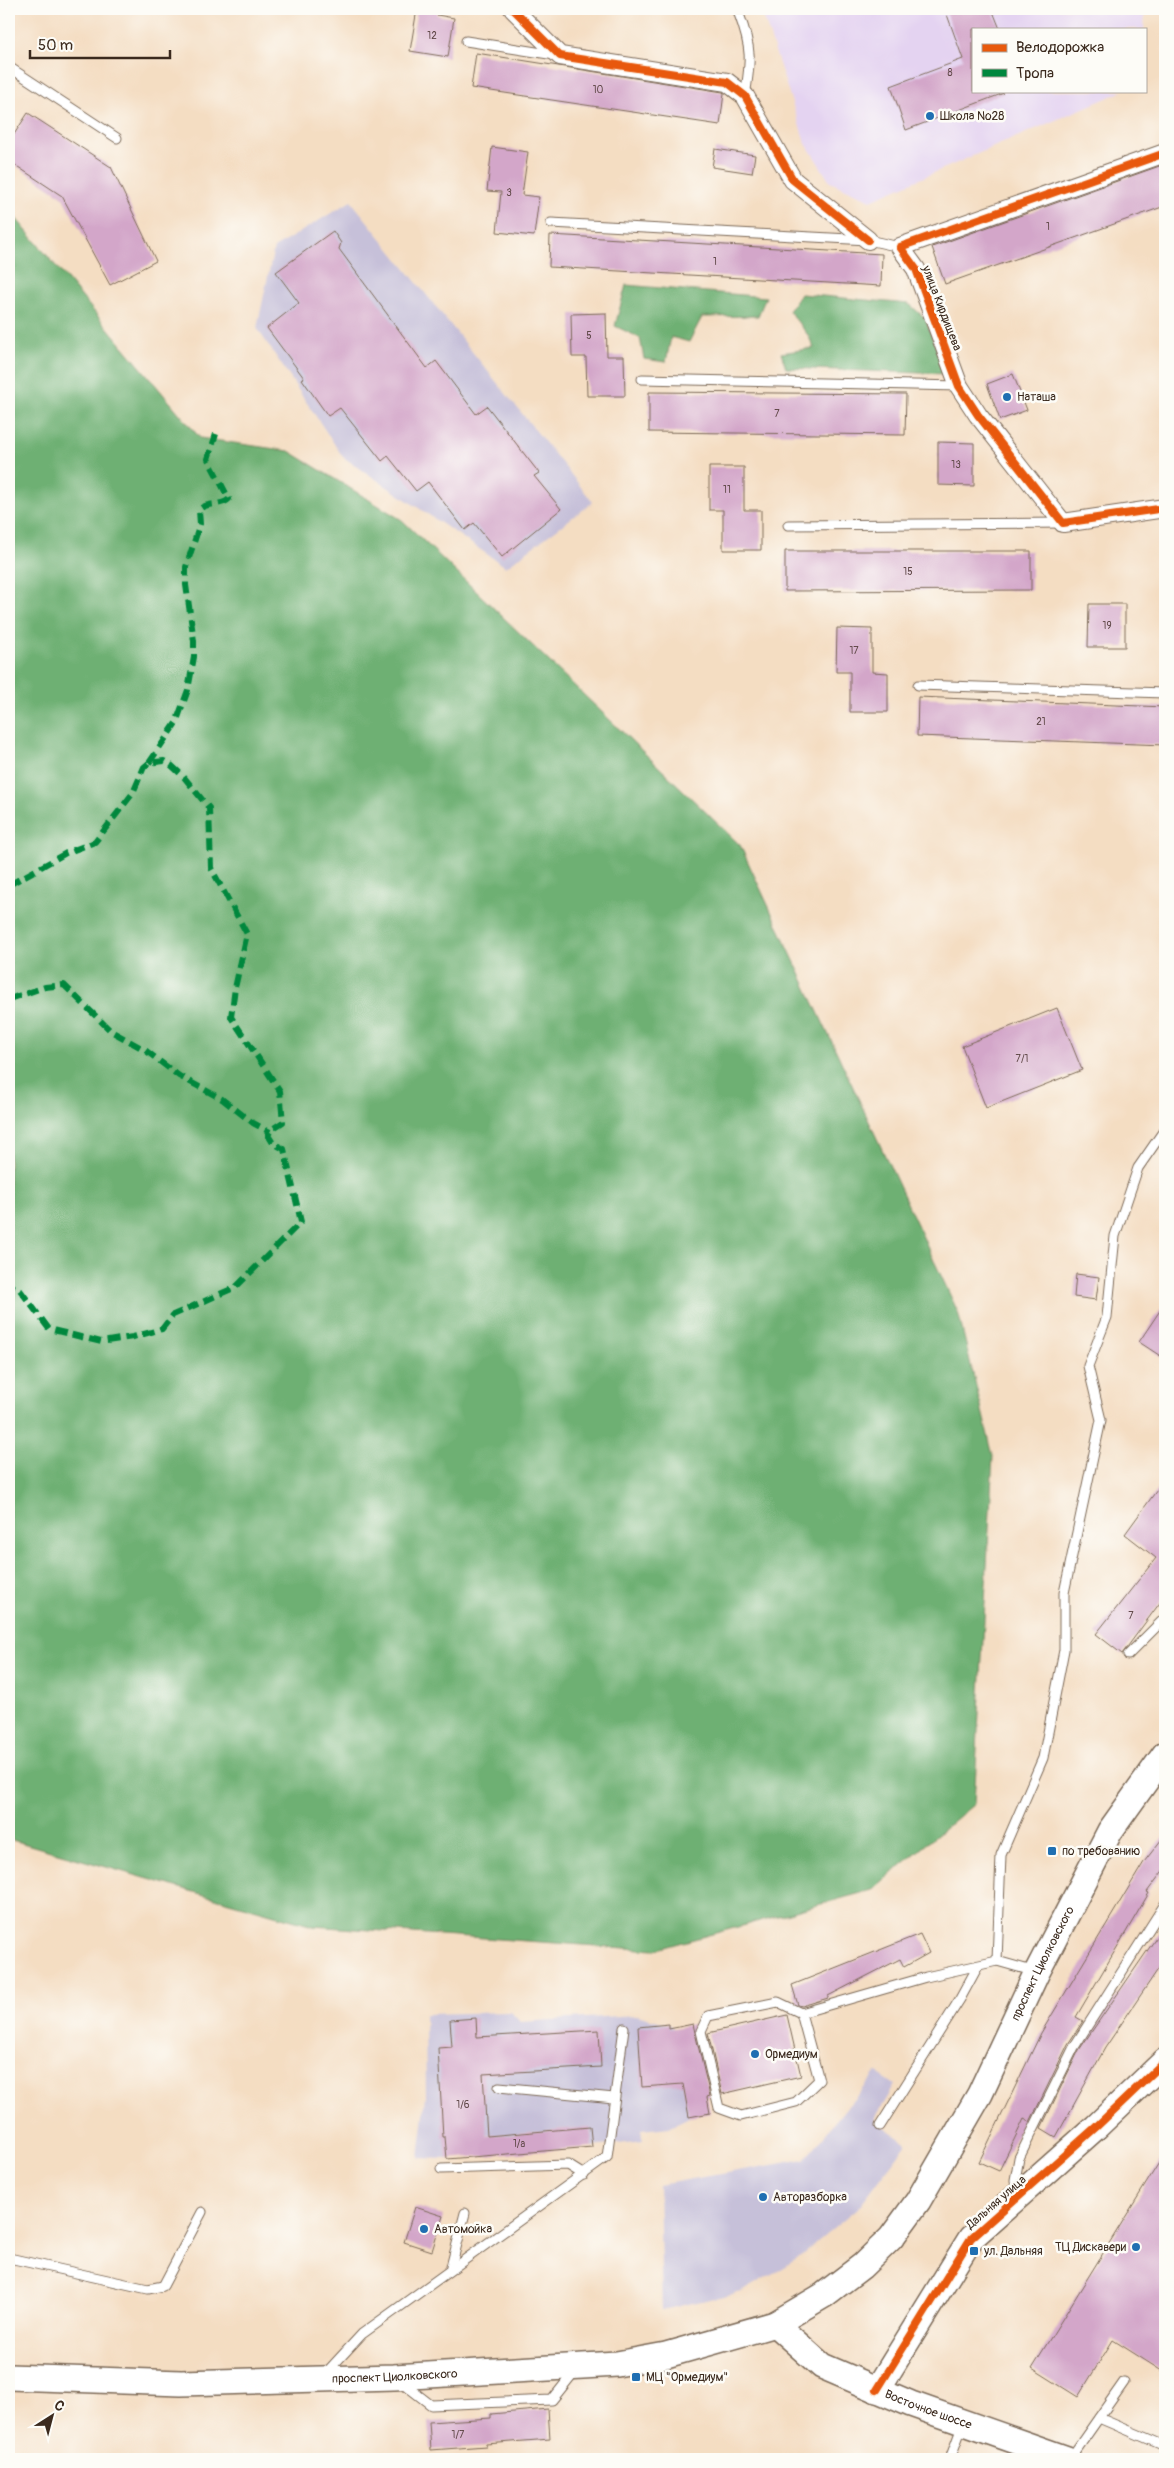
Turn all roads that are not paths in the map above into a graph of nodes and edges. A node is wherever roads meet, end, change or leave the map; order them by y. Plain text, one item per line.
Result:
1 (513, 9) edge
2 (739, 14) dead end
3 (466, 41) dead end
4 (560, 56) junction
5 (9, 68) edge
6 (745, 96) junction
7 (118, 138) dead end
8 (1165, 153) edge
9 (551, 223) dead end
10 (868, 240) junction
11 (900, 247) junction
12 (642, 379) dead end
13 (959, 386) junction
14 (1165, 508) edge
15 (1063, 523) junction
16 (788, 525) dead end
17 (918, 685) dead end
18 (1165, 693) edge
19 (1165, 1129) edge
20 (1165, 1618) edge
21 (1128, 1655) dead end
22 (1165, 1754) edge
23 (1165, 1904) edge
24 (997, 1961) junction
25 (978, 1966) junction
26 (1037, 1972) junction
27 (801, 2013) junction
28 (624, 2028) dead end
29 (1165, 2061) edge
30 (499, 2087) dead end
31 (614, 2098) junction
32 (880, 2126) dead end
33 (441, 2170) dead end
34 (584, 2175) junction
35 (1018, 2198) junction
36 (202, 2212) dead end
37 (464, 2212) dead end
38 (9, 2258) edge
39 (451, 2267) junction
40 (776, 2324) junction
41 (9, 2377) edge
42 (321, 2378) junction
43 (1124, 2382) dead end
44 (877, 2390) junction
45 (1099, 2418) junction
46 (964, 2422) junction
47 (1165, 2446) edge
48 (950, 2459) edge
49 (1068, 2459) edge

1 - 4 street
2 - 6 lane
3 - 4 lane
4 - 6 street
5 - 7 lane
6 - 10 street
8 - 11 street
9 - 10 lane
10 - 11 lane
11 - 13 street, улица Кирдищева
12 - 13 lane
13 - 15 street, улица Кирдищева
14 - 15 street
15 - 16 lane
17 - 18 lane
19 - 24 lane
20 - 21 lane
22 - 26 main road, проспект Циолковского
23 - 35 lane
24 - 25 lane
24 - 26 lane
25 - 27 lane
25 - 32 lane
26 - 40 main road, проспект Циолковского
27 - 27 lane
28 - 31 lane
29 - 35 main road, Дальняя улица
30 - 31 lane
31 - 34 lane
33 - 34 lane
34 - 39 lane
35 - 44 main road, Дальняя улица
36 - 38 lane
37 - 39 lane
39 - 42 lane
40 - 42 main road, проспект Циолковского
40 - 44 main road, Восточное шоссе
41 - 42 main road, проспект Циолковского
43 - 45 lane
44 - 46 main road, Восточное шоссе
45 - 47 lane
45 - 49 lane
46 - 48 lane
46 - 49 main road, Восточное шоссе

